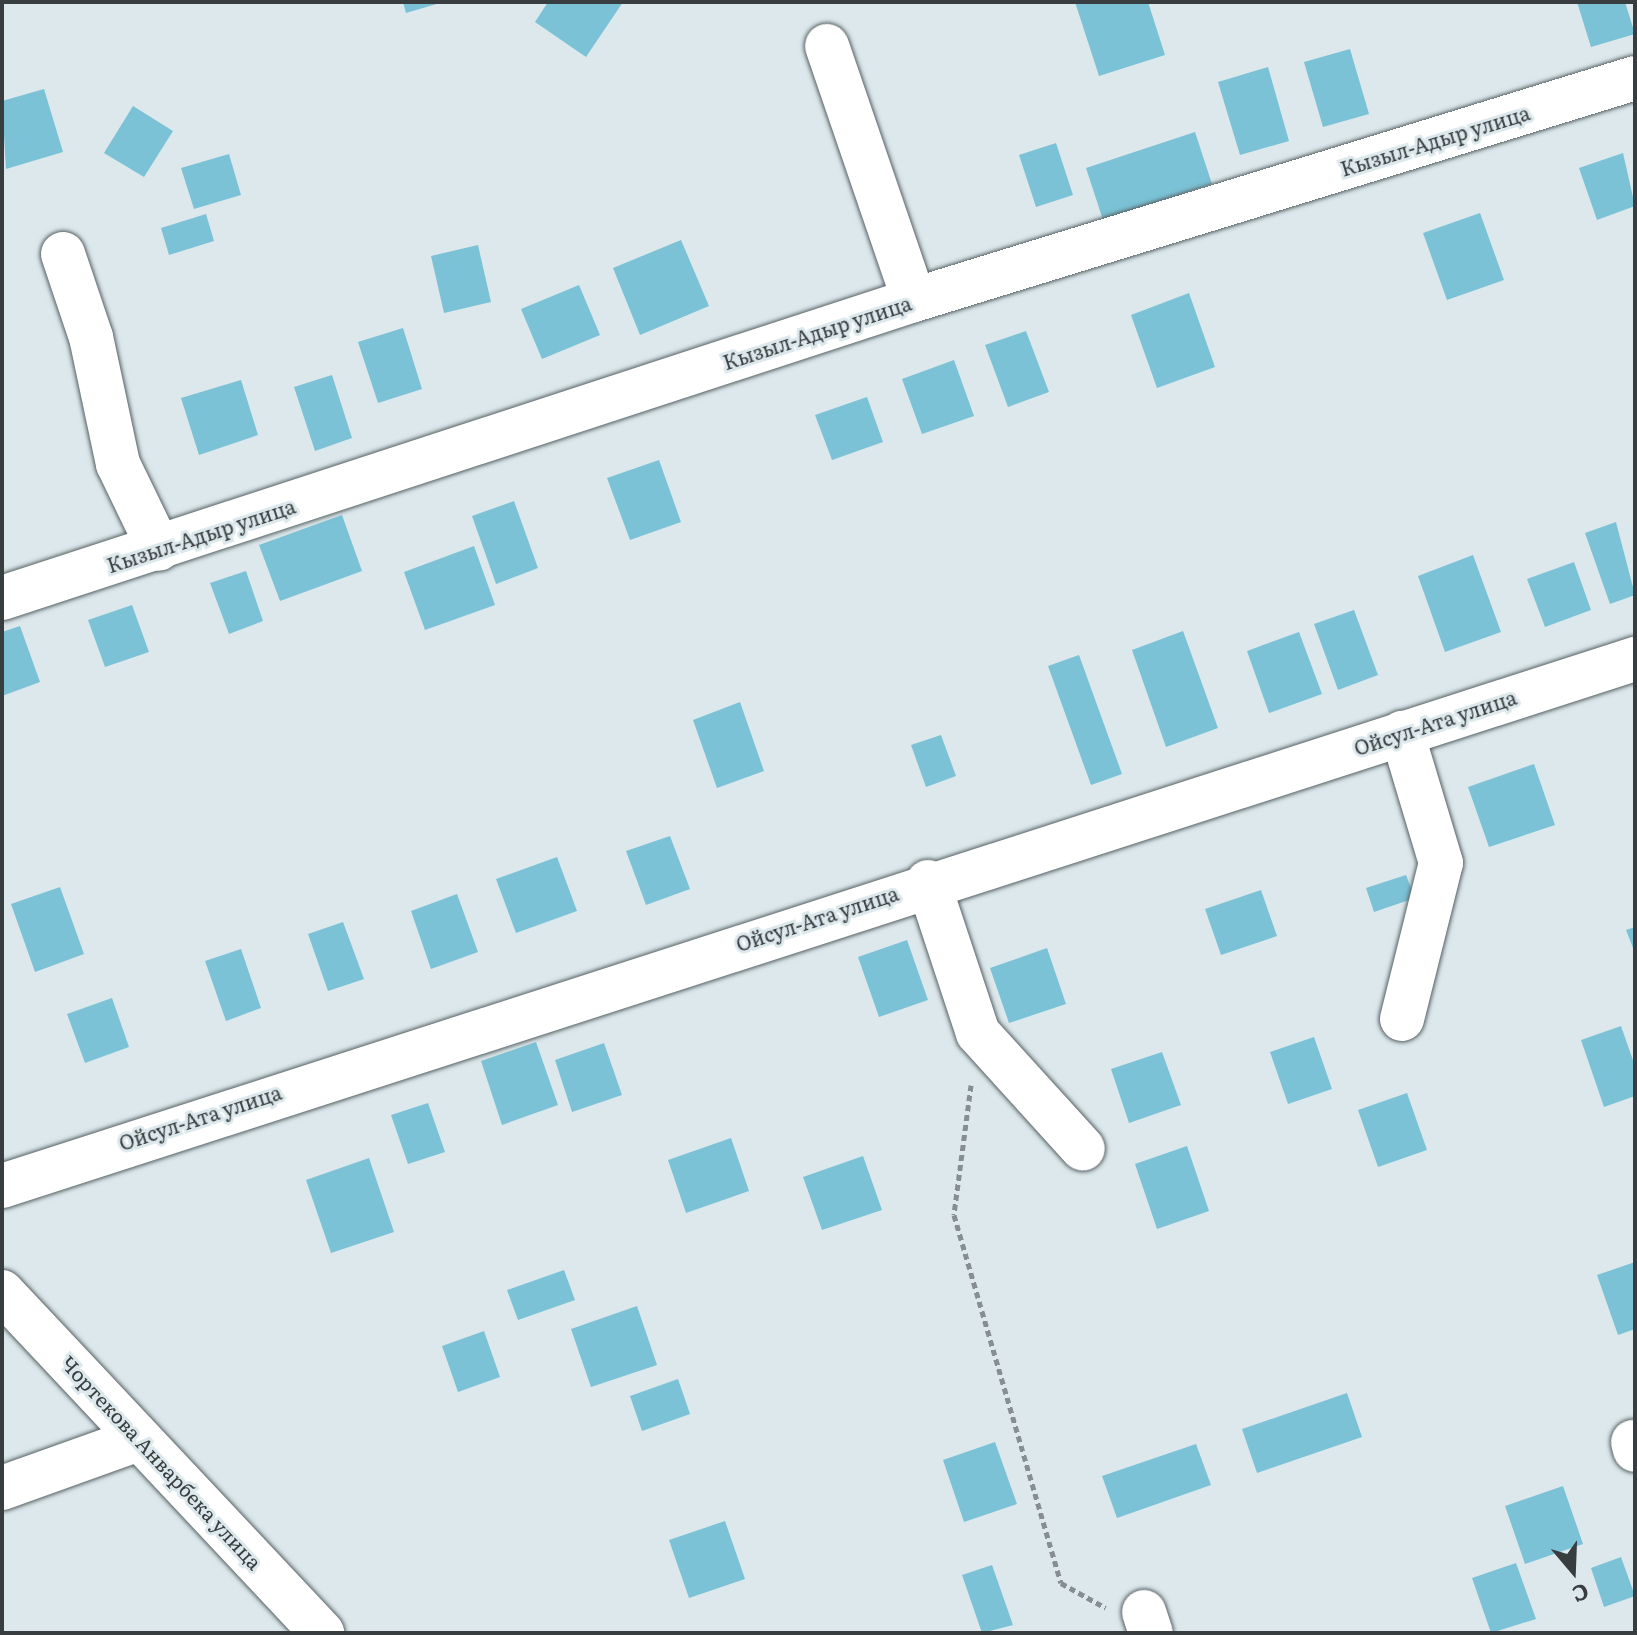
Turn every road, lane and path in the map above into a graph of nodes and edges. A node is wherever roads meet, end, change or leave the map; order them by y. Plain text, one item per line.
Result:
1 (827, 46) dead end
2 (1635, 78) edge
3 (63, 254) dead end
4 (914, 300) junction
5 (159, 549) junction
6 (2, 598) edge
7 (1635, 659) edge
8 (1402, 733) junction
9 (928, 882) junction
10 (1402, 1019) dead end
11 (978, 1033) junction
12 (1083, 1149) dead end
13 (2, 1186) edge
14 (2, 1292) edge
15 (139, 1439) junction
16 (2, 1488) edge
17 (1147, 1622) edge
18 (322, 1633) edge

1 - 4 street
2 - 4 street, Кызыл-Адыр улица
3 - 5 street
4 - 5 street, Кызыл-Адыр улица
5 - 6 street, Кызыл-Адыр улица
7 - 8 street, Ойсул-Ата улица
8 - 9 street, Ойсул-Ата улица
8 - 10 street
9 - 11 street
9 - 13 street, Ойсул-Ата улица
11 - 12 street
11 - 17 path
14 - 15 street, Чортекова Анварбека улица
15 - 16 street
15 - 18 street, Чортекова Анварбека улица

